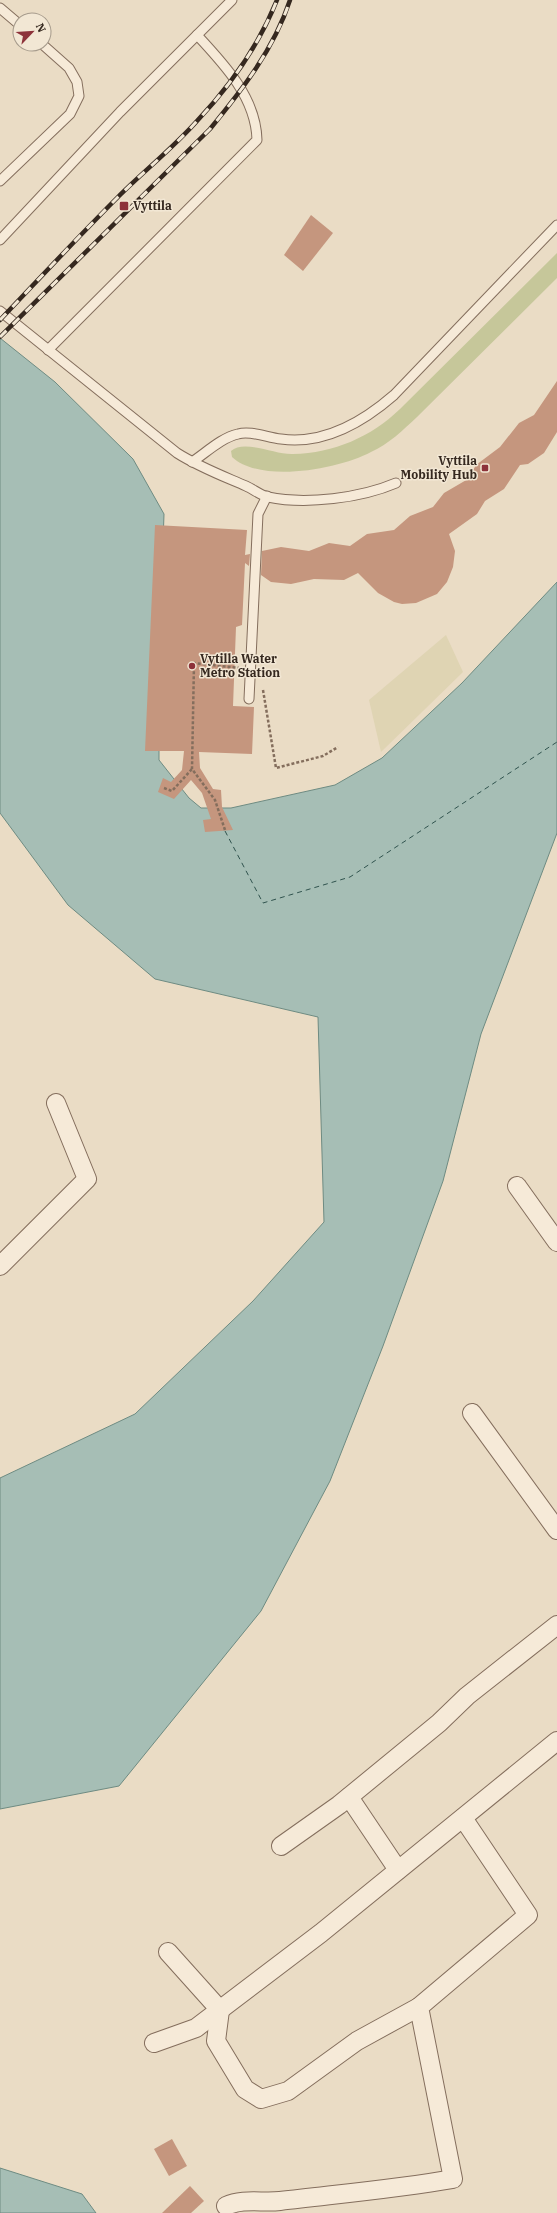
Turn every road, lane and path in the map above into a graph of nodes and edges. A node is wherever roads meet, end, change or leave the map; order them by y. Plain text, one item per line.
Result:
1 (232, 0) edge
2 (0, 8) edge
3 (12, 18) edge
4 (197, 35) junction
5 (51, 52) edge
6 (0, 181) edge
7 (557, 226) edge
8 (0, 240) edge
9 (0, 311) edge
10 (48, 350) junction
11 (192, 462) junction
12 (396, 483) dead end
13 (267, 496) junction
14 (241, 668) dead end
15 (261, 683) dead end
16 (249, 699) dead end
17 (338, 747) dead end
18 (192, 769) junction
19 (164, 788) dead end
20 (225, 830) dead end
21 (56, 1103) dead end
22 (517, 1186) dead end
23 (557, 1242) edge
24 (0, 1266) edge
25 (472, 1413) dead end
26 (557, 1530) edge
27 (557, 1625) edge
28 (557, 1741) edge
29 (349, 1797) junction
30 (463, 1818) junction
31 (281, 1846) dead end
32 (398, 1870) junction
33 (168, 1952) dead end
34 (420, 2007) junction
35 (220, 2010) junction
36 (154, 2043) dead end
37 (226, 2206) dead end

1 - 4 lane
2 - 3 lane
4 - 8 lane
4 - 10 lane
5 - 6 lane
7 - 11 lane
9 - 10 lane
10 - 11 lane
11 - 13 lane
12 - 13 lane
13 - 16 lane
14 - 18 path
15 - 17 path
18 - 19 path
18 - 20 path
21 - 24 street
22 - 23 street
25 - 26 street
27 - 29 street
28 - 30 street
29 - 31 street
29 - 32 street
30 - 32 street
30 - 34 street
32 - 35 street
33 - 35 street
34 - 35 street
34 - 37 street
35 - 36 street

